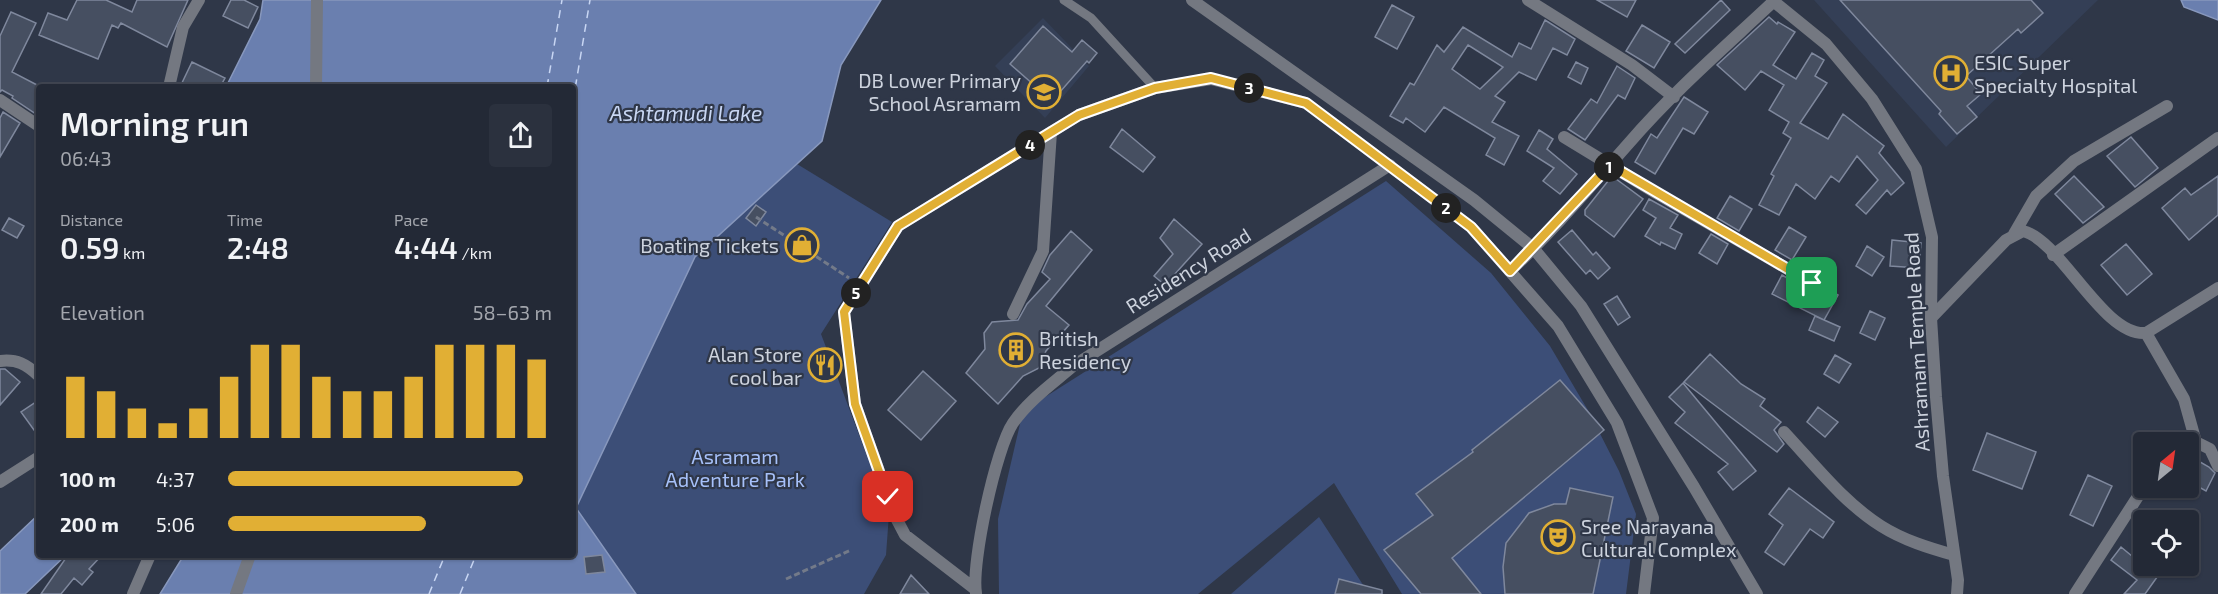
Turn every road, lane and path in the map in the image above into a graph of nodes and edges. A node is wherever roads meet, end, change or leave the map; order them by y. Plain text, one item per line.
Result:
1 (199, 0) edge
2 (317, 0) edge
3 (1064, 0) edge
4 (1191, 0) edge
5 (1528, 0) edge
6 (1773, 0) edge
7 (170, 84) edge
8 (316, 84) edge
9 (1155, 88) junction
10 (1674, 97) junction
11 (0, 100) edge
12 (2166, 106) dead end
13 (36, 124) edge
14 (1051, 132) junction
15 (1564, 137) dead end
16 (2218, 138) edge
17 (1390, 165) junction
18 (1610, 165) junction
19 (756, 217) dead end
20 (2014, 234) junction
21 (1534, 249) junction
22 (2053, 255) junction
23 (1510, 271) junction
24 (1812, 283) dead end
25 (861, 285) junction
26 (2218, 288) edge
27 (1013, 314) dead end
28 (1931, 318) junction
29 (2146, 333) junction
30 (0, 361) edge
31 (36, 374) edge
32 (1784, 432) dead end
33 (2190, 432) edge
34 (2199, 445) edge
35 (36, 459) edge
36 (2218, 466) edge
37 (0, 482) edge
38 (2137, 498) edge
39 (851, 550) dead end
40 (1954, 555) junction
41 (149, 558) edge
42 (249, 558) edge
43 (786, 579) dead end
44 (976, 592) edge
45 (133, 594) edge
46 (236, 594) edge
47 (1644, 594) edge
48 (1757, 594) edge
49 (1957, 594) edge
50 (2075, 594) edge

1 - 7 street
2 - 8 street
3 - 9 lane
4 - 21 street
5 - 10 street
6 - 10 street
6 - 28 street, Ashramam Temple Road
9 - 14 street
9 - 17 street
10 - 18 street
11 - 13 street
12 - 20 street
14 - 25 street
14 - 27 street
15 - 18 street
16 - 22 street
17 - 23 street
17 - 44 street, Residency Road
18 - 21 street
18 - 24 street
19 - 25 path
20 - 22 street
20 - 28 street
21 - 23 street
21 - 48 street
22 - 29 street
23 - 47 street
25 - 44 street
26 - 29 street
28 - 40 street, Ashramam Temple Road
29 - 33 street
30 - 31 street
32 - 40 street
34 - 36 street
35 - 37 street
38 - 50 street
39 - 43 path
40 - 49 street, Ashramam Temple Road
41 - 45 street
42 - 46 street

